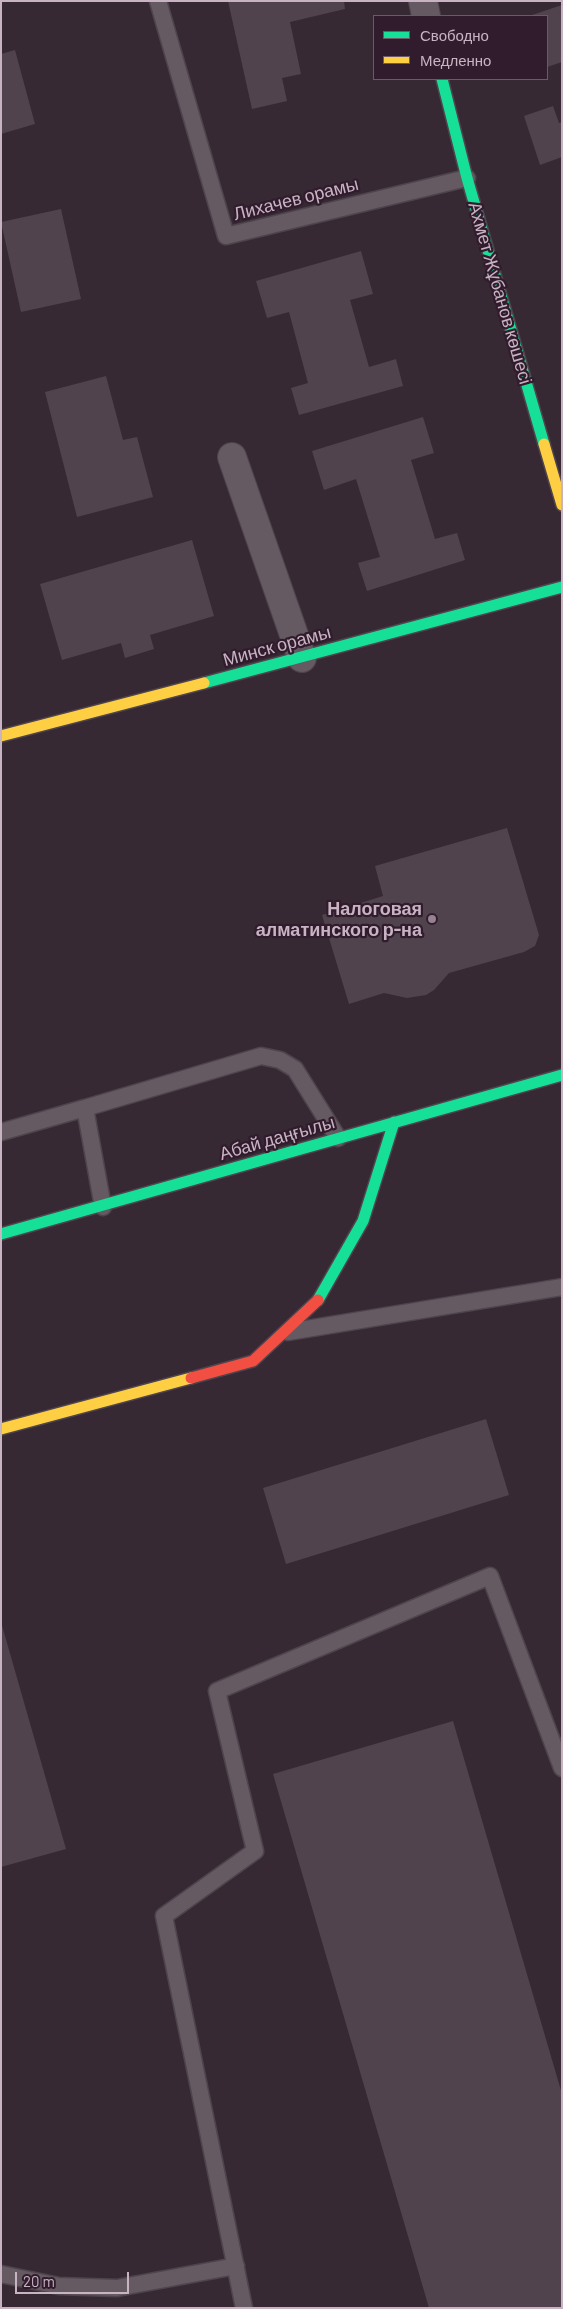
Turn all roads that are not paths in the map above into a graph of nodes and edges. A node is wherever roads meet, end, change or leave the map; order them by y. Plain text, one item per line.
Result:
1 (158, 1) edge
2 (423, 1) edge
3 (426, 15) edge
4 (442, 80) edge
5 (467, 178) junction
6 (232, 457) dead end
7 (562, 505) edge
8 (562, 587) edge
9 (302, 658) junction
10 (1, 736) edge
11 (562, 1075) edge
12 (85, 1108) junction
13 (394, 1122) junction
14 (1, 1132) edge
15 (338, 1138) junction
16 (102, 1207) junction
17 (1, 1234) edge
18 (562, 1288) edge
19 (284, 1333) junction
20 (1, 1429) edge
21 (562, 1768) edge
22 (236, 2266) junction
23 (1, 2274) edge
24 (244, 2308) edge

1 - 5 lane, Лихачев орамы
2 - 3 street
4 - 5 street, Ахмет Жұбанов көшесі
5 - 7 street, Ахмет Жұбанов көшесі
6 - 9 street
8 - 9 street, Минск орамы
9 - 10 street, Минск орамы
11 - 13 street, Абай даңғылы
12 - 14 lane
12 - 15 lane
12 - 16 lane
13 - 15 street, Абай даңғылы
13 - 19 street
15 - 16 street, Абай даңғылы
16 - 17 street, Абай даңғылы
18 - 19 lane
19 - 20 street
21 - 22 lane
22 - 23 lane
22 - 24 lane

